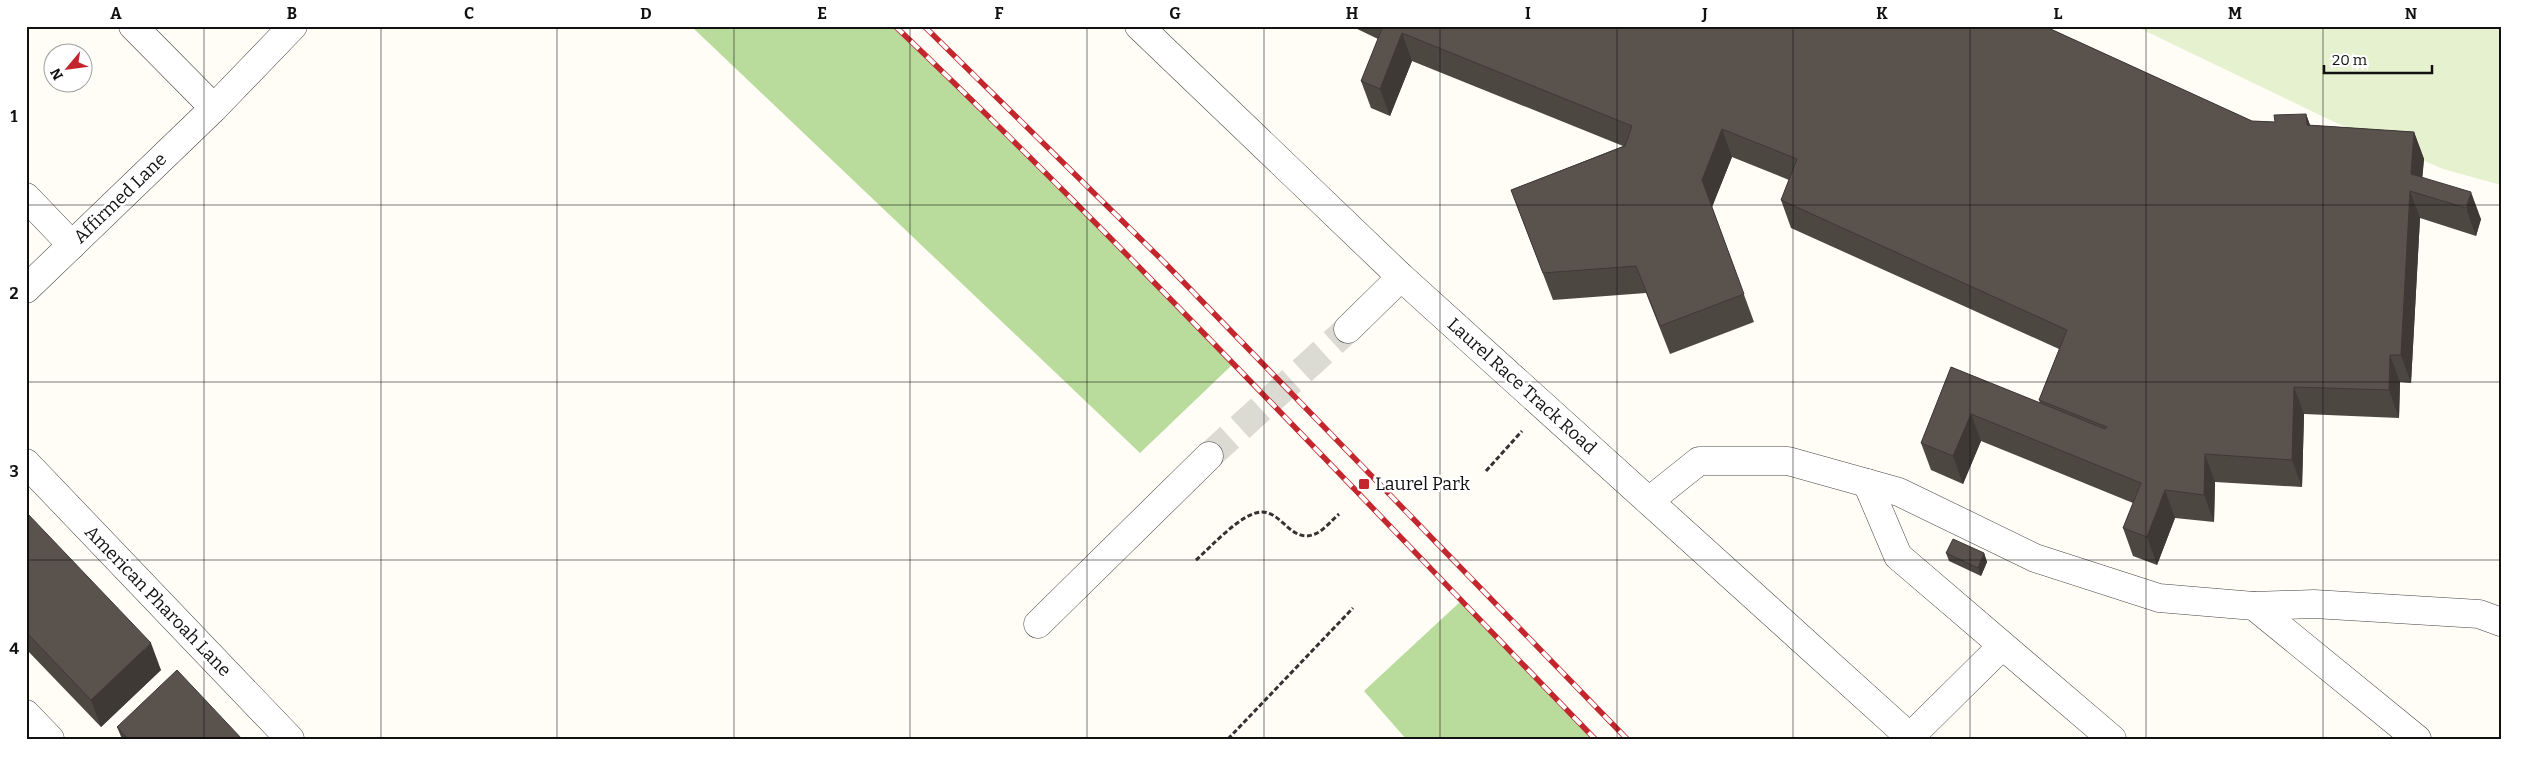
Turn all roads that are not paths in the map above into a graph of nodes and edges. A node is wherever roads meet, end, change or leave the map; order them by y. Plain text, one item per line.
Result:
1 (134, 26) edge
2 (293, 26) edge
3 (1139, 26) edge
4 (214, 108) junction
5 (26, 197) edge
6 (72, 245) junction
7 (1401, 277) junction
8 (26, 289) edge
9 (1348, 329) tunnel mouth
10 (1209, 456) tunnel mouth
11 (26, 463) edge
12 (1867, 483) junction
13 (1649, 501) junction
14 (2254, 606) junction
15 (2501, 622) edge
16 (1038, 624) dead end
17 (2002, 646) junction
18 (26, 714) edge
19 (1911, 738) edge
20 (50, 739) edge
21 (290, 739) edge
22 (2112, 739) edge
23 (2417, 739) edge

1 - 4 street
2 - 4 street, Affirmed Lane
3 - 7 street, Laurel Race Track Road
4 - 6 street, Affirmed Lane
5 - 6 street
6 - 8 street, Affirmed Lane
7 - 9 street
7 - 13 street, Laurel Race Track Road
10 - 16 street
11 - 21 street, American Pharoah Lane
12 - 13 street
12 - 14 street
12 - 17 street
13 - 19 street, Laurel Race Track Road
14 - 15 street
14 - 23 street
17 - 19 street
17 - 22 street
18 - 20 street

